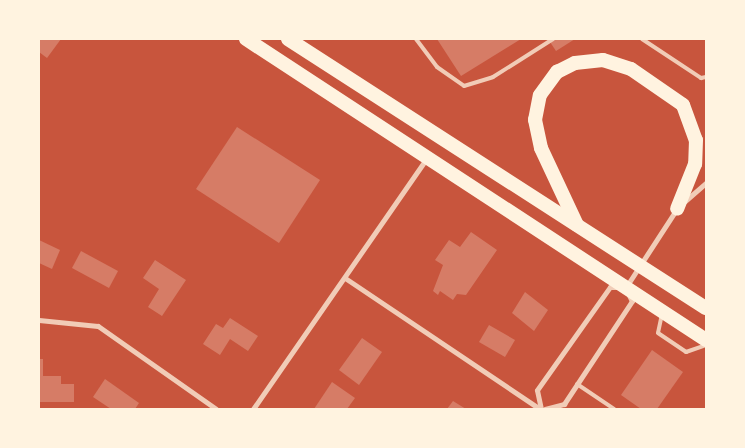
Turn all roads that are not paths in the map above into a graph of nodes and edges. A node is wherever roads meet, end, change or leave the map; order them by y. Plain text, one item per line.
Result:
1 (246, 39) edge
2 (288, 39) edge
3 (416, 39) edge
4 (553, 39) edge
5 (642, 39) edge
6 (706, 77) edge
7 (427, 157) junction
8 (706, 182) edge
9 (677, 209) junction
10 (577, 226) junction
11 (641, 265) junction
12 (345, 278) junction
13 (625, 287) junction
14 (706, 308) edge
15 (663, 312) junction
16 (39, 320) edge
17 (706, 340) edge
18 (706, 345) edge
19 (577, 384) junction
20 (216, 409) edge
21 (253, 409) edge
22 (540, 409) edge
23 (545, 409) edge
24 (614, 409) edge

1 - 7 highway
2 - 10 highway
3 - 4 lane
5 - 6 lane
7 - 12 street
7 - 13 highway
8 - 9 street
9 - 10 highway
9 - 11 street
10 - 11 highway
11 - 13 street
11 - 14 highway
12 - 21 street
12 - 22 street
13 - 15 highway
13 - 19 street
13 - 22 street
15 - 17 highway
15 - 18 lane
16 - 20 street
19 - 23 street
19 - 24 lane

